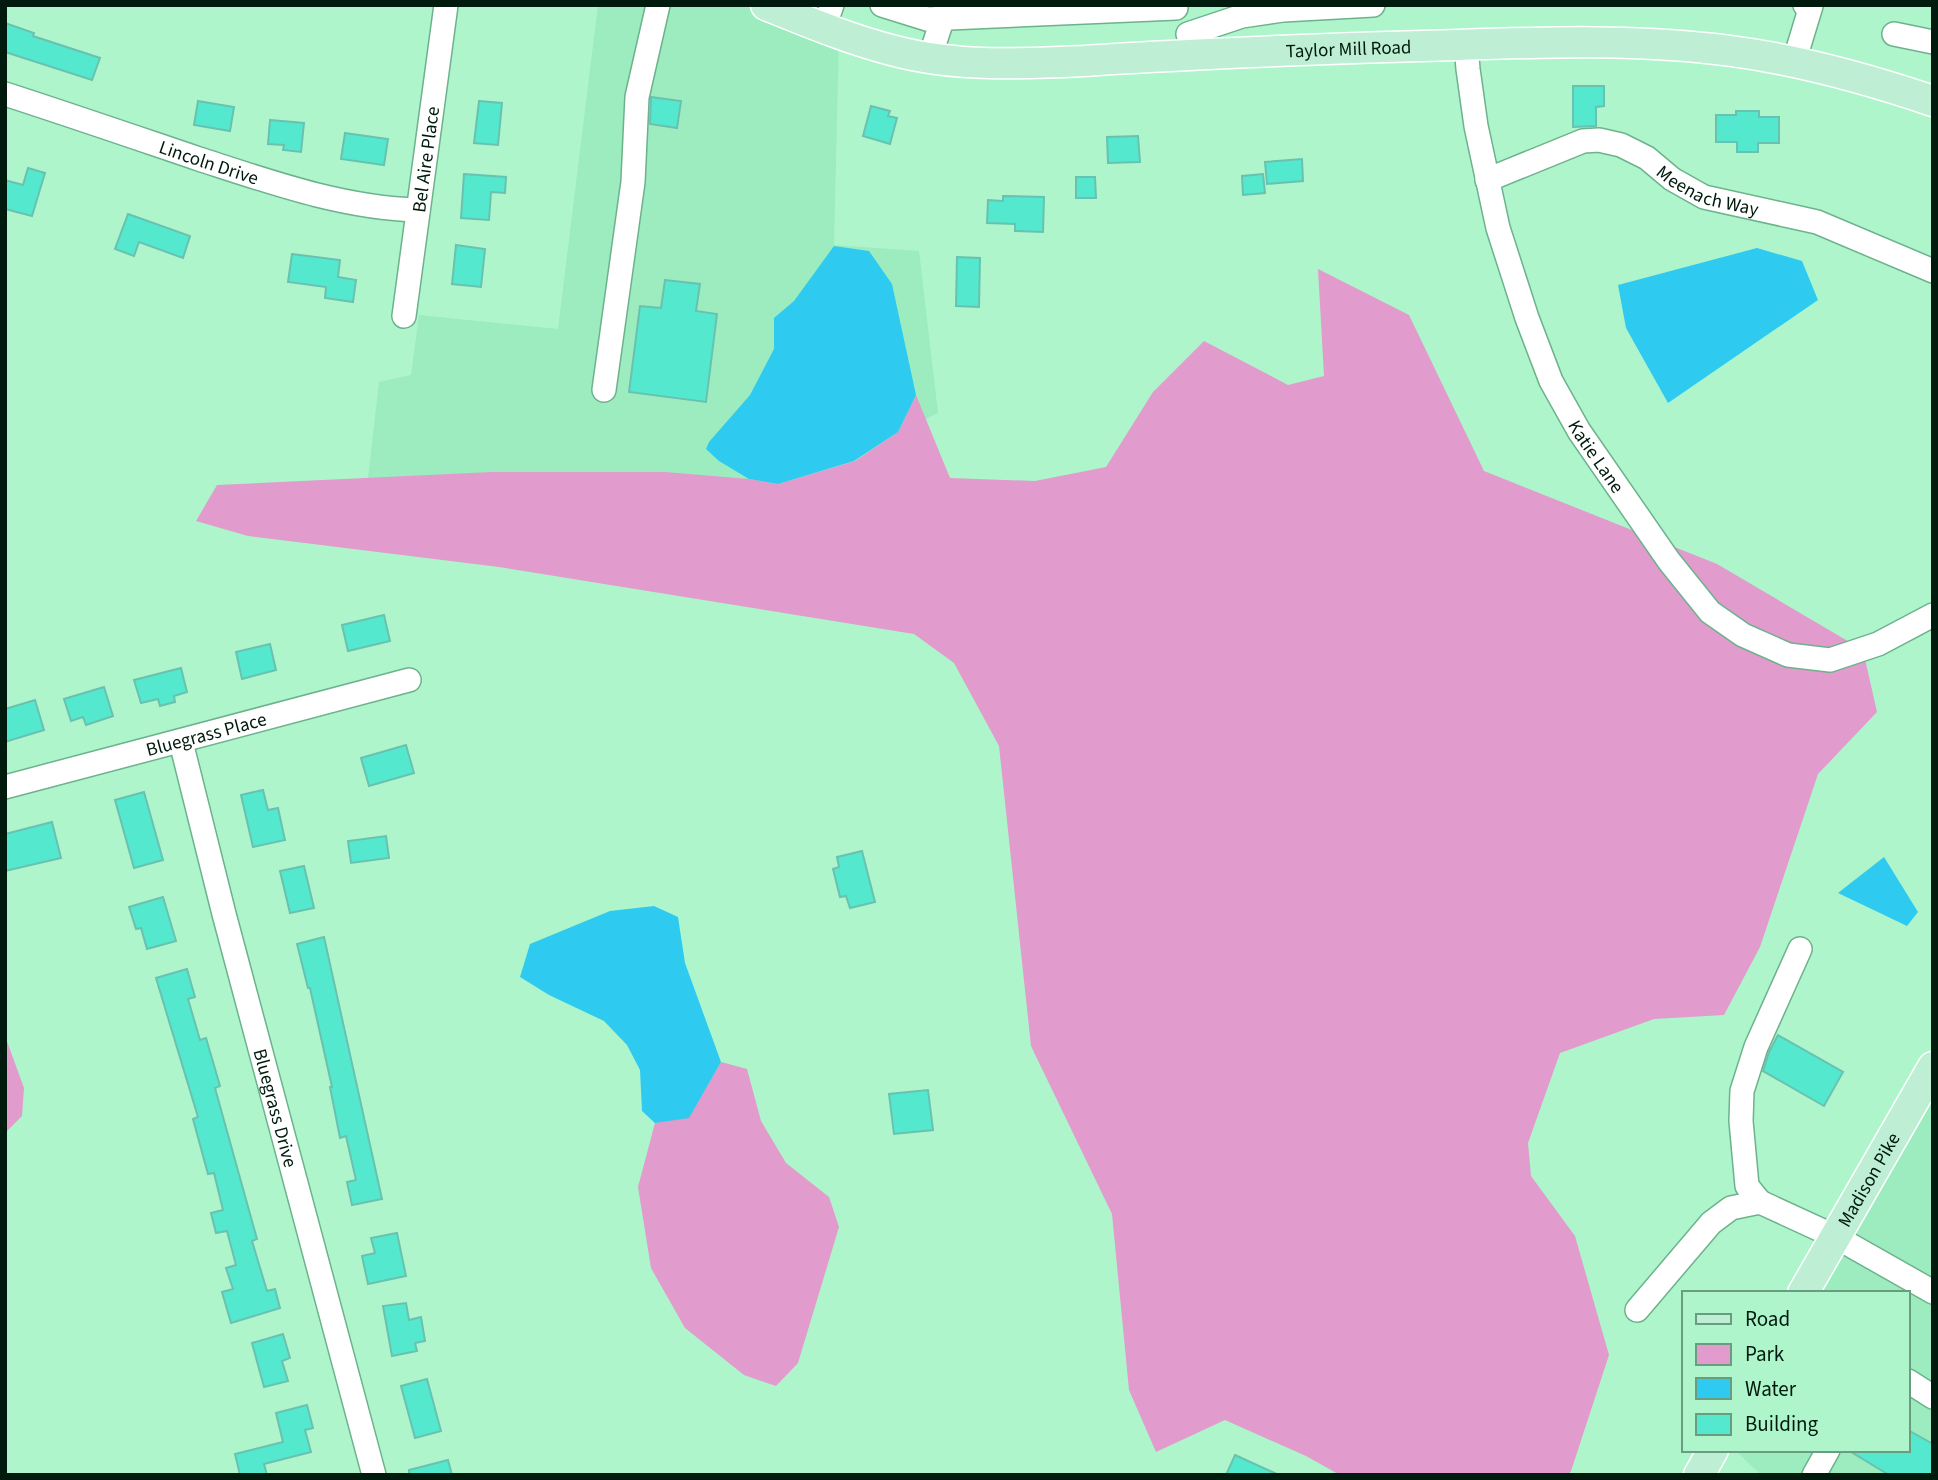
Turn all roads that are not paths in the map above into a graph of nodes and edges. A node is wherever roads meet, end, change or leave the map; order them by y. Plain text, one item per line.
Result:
1 (446, 5) edge
2 (658, 5) edge
3 (766, 5) edge
4 (882, 5) edge
5 (1373, 5) edge
6 (1805, 5) edge
7 (1176, 6) edge
8 (945, 12) edge
9 (828, 16) edge
10 (1894, 34) dead end
11 (1933, 42) edge
12 (1190, 45) junction
13 (1466, 45) junction
14 (930, 57) junction
15 (1794, 62) junction
16 (5, 94) edge
17 (1933, 102) edge
18 (1487, 180) junction
19 (418, 210) junction
20 (1933, 271) edge
21 (404, 316) dead end
22 (604, 390) dead end
23 (1933, 615) edge
24 (409, 680) dead end
25 (181, 742) junction
26 (5, 787) edge
27 (1800, 949) dead end
28 (1933, 1067) edge
29 (1760, 1202) junction
30 (1836, 1237) junction
31 (1908, 1285) edge
32 (1804, 1291) edge
33 (1933, 1292) edge
34 (1637, 1310) dead end
35 (1910, 1382) edge
36 (1933, 1397) edge
37 (1712, 1452) edge
38 (1827, 1452) edge
39 (374, 1475) edge
40 (1699, 1475) edge
41 (1814, 1475) edge

1 - 19 street, Bel Aire Place
2 - 22 street
3 - 9 main road, Taylor Mill Road
4 - 8 street
5 - 12 street
6 - 15 street
7 - 8 street
7 - 12 street
8 - 14 street
9 - 14 main road, Taylor Mill Road
10 - 11 street
12 - 13 main road, Taylor Mill Road
12 - 14 main road, Taylor Mill Road
13 - 15 main road, Taylor Mill Road
13 - 18 street, Katie Lane
15 - 17 main road, Taylor Mill Road
16 - 19 street, Lincoln Drive
18 - 20 street, Meenach Way
18 - 23 street, Katie Lane
19 - 21 street, Bel Aire Place
24 - 25 street, Bluegrass Place
25 - 26 street, Bluegrass Place
25 - 39 street, Bluegrass Drive
27 - 29 street
28 - 30 main road, Madison Pike
29 - 30 street
29 - 34 street
30 - 31 street
30 - 32 main road, Madison Pike
31 - 33 street
35 - 36 street
37 - 40 main road
38 - 41 street

